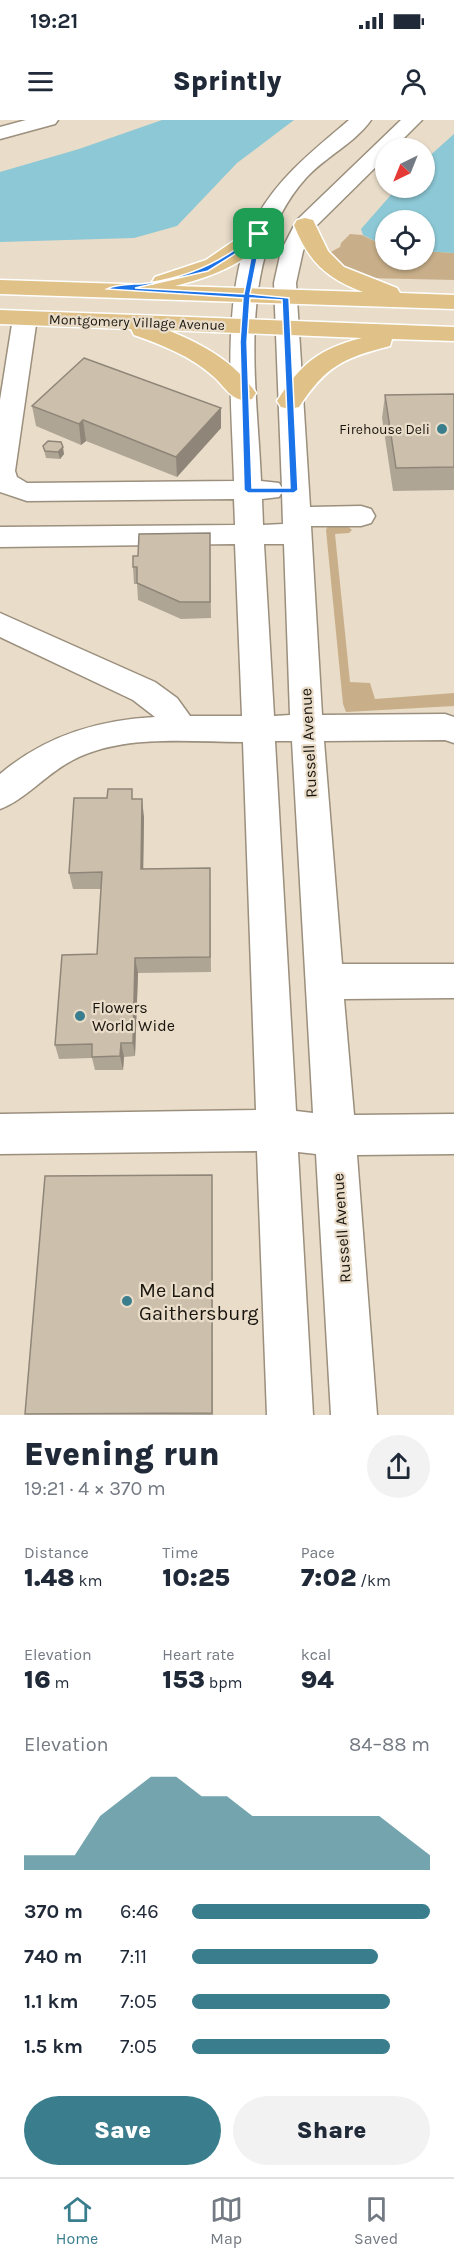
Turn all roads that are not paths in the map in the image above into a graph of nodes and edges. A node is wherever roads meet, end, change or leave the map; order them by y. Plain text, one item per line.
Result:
1 (48, 120) edge
2 (361, 120) edge
3 (412, 120) edge
4 (0, 133) edge
5 (305, 225) junction
6 (259, 234) junction
7 (0, 287) edge
8 (111, 289) junction
9 (247, 296) junction
10 (286, 298) junction
11 (425, 302) junction
12 (454, 302) edge
13 (13, 318) edge
14 (94, 319) junction
15 (245, 326) junction
16 (288, 328) junction
17 (451, 334) edge
18 (243, 393) junction
19 (290, 401) junction
20 (248, 490) junction
21 (296, 514) junction
22 (361, 516) dead end
23 (249, 534) junction
24 (0, 537) edge
25 (0, 624) edge
26 (259, 728) junction
27 (307, 728) junction
28 (182, 729) junction
29 (454, 730) edge
30 (0, 795) edge
31 (454, 981) edge
32 (324, 982) junction
33 (278, 1130) junction
34 (0, 1134) edge
35 (454, 1134) edge
36 (335, 1135) junction
37 (290, 1415) edge
38 (354, 1415) edge

1 - 4 street
2 - 6 street
3 - 5 street, Russell Avenue
5 - 10 street, Russell Avenue
5 - 11 main road
6 - 8 main road
6 - 9 street
7 - 8 main road, Montgomery Village Avenue
8 - 9 main road, Montgomery Village Avenue
9 - 10 main road, Montgomery Village Avenue
9 - 15 street
10 - 11 main road, Montgomery Village Avenue
10 - 16 street, Russell Avenue
11 - 12 main road, Montgomery Village Avenue
13 - 14 main road, Montgomery Village Avenue
13 - 20 street
14 - 15 main road, Montgomery Village Avenue
14 - 18 main road
15 - 16 main road, Montgomery Village Avenue
15 - 18 street
16 - 17 main road, Montgomery Village Avenue
16 - 19 street, Russell Avenue
17 - 19 main road
18 - 20 street
19 - 21 street, Russell Avenue
20 - 21 street
20 - 23 street
21 - 22 street
21 - 23 street
21 - 27 street, Russell Avenue
23 - 24 street
23 - 26 street
25 - 28 street
26 - 27 street
26 - 28 street
26 - 33 street
27 - 29 street
27 - 32 street, Russell Avenue
28 - 30 street
31 - 32 street
32 - 36 street, Russell Avenue
33 - 34 street
33 - 36 street
33 - 37 street
35 - 36 street
36 - 38 street, Russell Avenue

